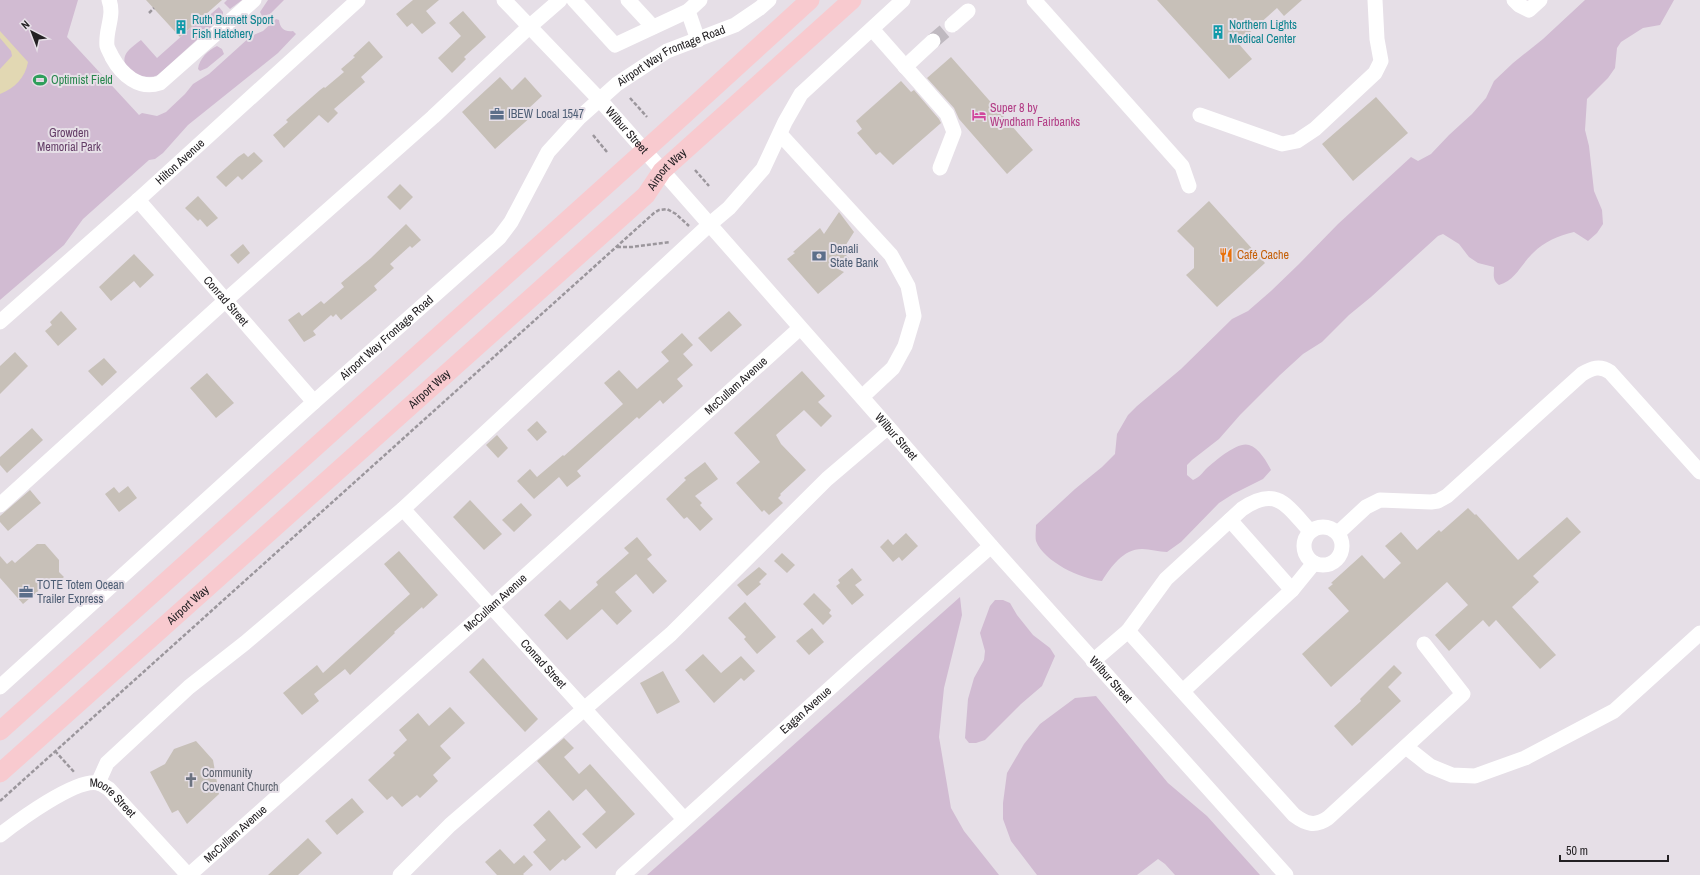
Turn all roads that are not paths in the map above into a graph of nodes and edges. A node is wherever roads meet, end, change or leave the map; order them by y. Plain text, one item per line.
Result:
1 (109, 0) edge
2 (254, 0) edge
3 (358, 0) edge
4 (504, 0) edge
5 (560, 0) edge
6 (574, 0) edge
7 (628, 0) edge
8 (700, 0) edge
9 (769, 0) edge
10 (810, 0) edge
11 (852, 0) edge
12 (903, 0) edge
13 (1034, 0) edge
14 (1375, 0) edge
15 (1514, 0) edge
16 (1540, 0) edge
17 (968, 10) dead end
18 (688, 11) junction
19 (952, 25) tunnel mouth
20 (529, 27) junction
21 (653, 28) junction
22 (872, 29) junction
23 (698, 40) junction
24 (933, 42) tunnel mouth
25 (905, 67) junction
26 (600, 100) junction
27 (1200, 115) dead end
28 (780, 134) junction
29 (645, 150) junction
30 (940, 168) dead end
31 (662, 171) junction
32 (1189, 186) dead end
33 (138, 200) junction
34 (710, 224) junction
35 (226, 300) junction
36 (0, 322) edge
37 (800, 328) junction
38 (862, 397) junction
39 (314, 402) junction
40 (888, 427) junction
41 (1700, 472) edge
42 (0, 505) edge
43 (403, 509) junction
44 (1230, 520) junction
45 (1310, 531) junction
46 (1338, 533) junction
47 (991, 546) junction
48 (1314, 563) junction
49 (1292, 590) junction
50 (492, 606) junction
51 (1128, 631) junction
52 (1700, 633) edge
53 (1424, 644) dead end
54 (1093, 661) junction
55 (3, 678) edge
56 (1183, 691) junction
57 (584, 708) junction
58 (0, 731) edge
59 (1406, 747) junction
60 (0, 774) edge
61 (98, 783) junction
62 (684, 819) junction
63 (0, 835) edge
64 (189, 875) edge
65 (400, 875) edge
66 (622, 875) edge
67 (1286, 875) edge

1 - 2 street
3 - 33 street, Hilton Avenue
4 - 20 street, Wilbur Street
5 - 20 street
6 - 21 street
7 - 21 street
8 - 18 street
9 - 23 street, Airport Way Frontage Road
10 - 29 main road
11 - 31 main road, Airport Way
12 - 22 street
13 - 32 street
14 - 27 street
15 - 16 street
17 - 19 street
18 - 21 street
18 - 23 street
20 - 26 street, Wilbur Street
20 - 35 street
22 - 25 street
22 - 28 street
23 - 26 street, Airport Way Frontage Road
24 - 25 street
25 - 30 street
26 - 29 street, Wilbur Street
26 - 39 street, Airport Way Frontage Road
28 - 34 street
28 - 38 street
29 - 31 street, Wilbur Street
29 - 58 main road
31 - 34 street, Wilbur Street
31 - 60 main road, Airport Way
33 - 35 street, Conrad Street
33 - 36 street, Hilton Avenue
34 - 37 street, Wilbur Street
34 - 43 street
35 - 39 street, Conrad Street
35 - 42 street
37 - 38 street, Wilbur Street
37 - 50 street, McCullam Avenue
38 - 40 street, Wilbur Street
39 - 55 street, Airport Way Frontage Road
40 - 47 street, Wilbur Street
40 - 57 street
41 - 46 street
43 - 50 street, Conrad Street
43 - 61 street
44 - 45 street
44 - 49 street
44 - 51 street
45 - 46 street
45 - 48 street
46 - 48 street
47 - 54 street, Wilbur Street
47 - 62 street, Eagan Avenue
48 - 49 street
49 - 56 street
50 - 57 street, Conrad Street
50 - 64 street, McCullam Avenue
51 - 54 street
51 - 56 street
52 - 59 street
53 - 59 street
54 - 67 street, Wilbur Street
56 - 59 street
57 - 62 street, Conrad Street
57 - 65 street
61 - 63 street, Moore Street
61 - 64 street, Moore Street
62 - 66 street, Eagan Avenue

